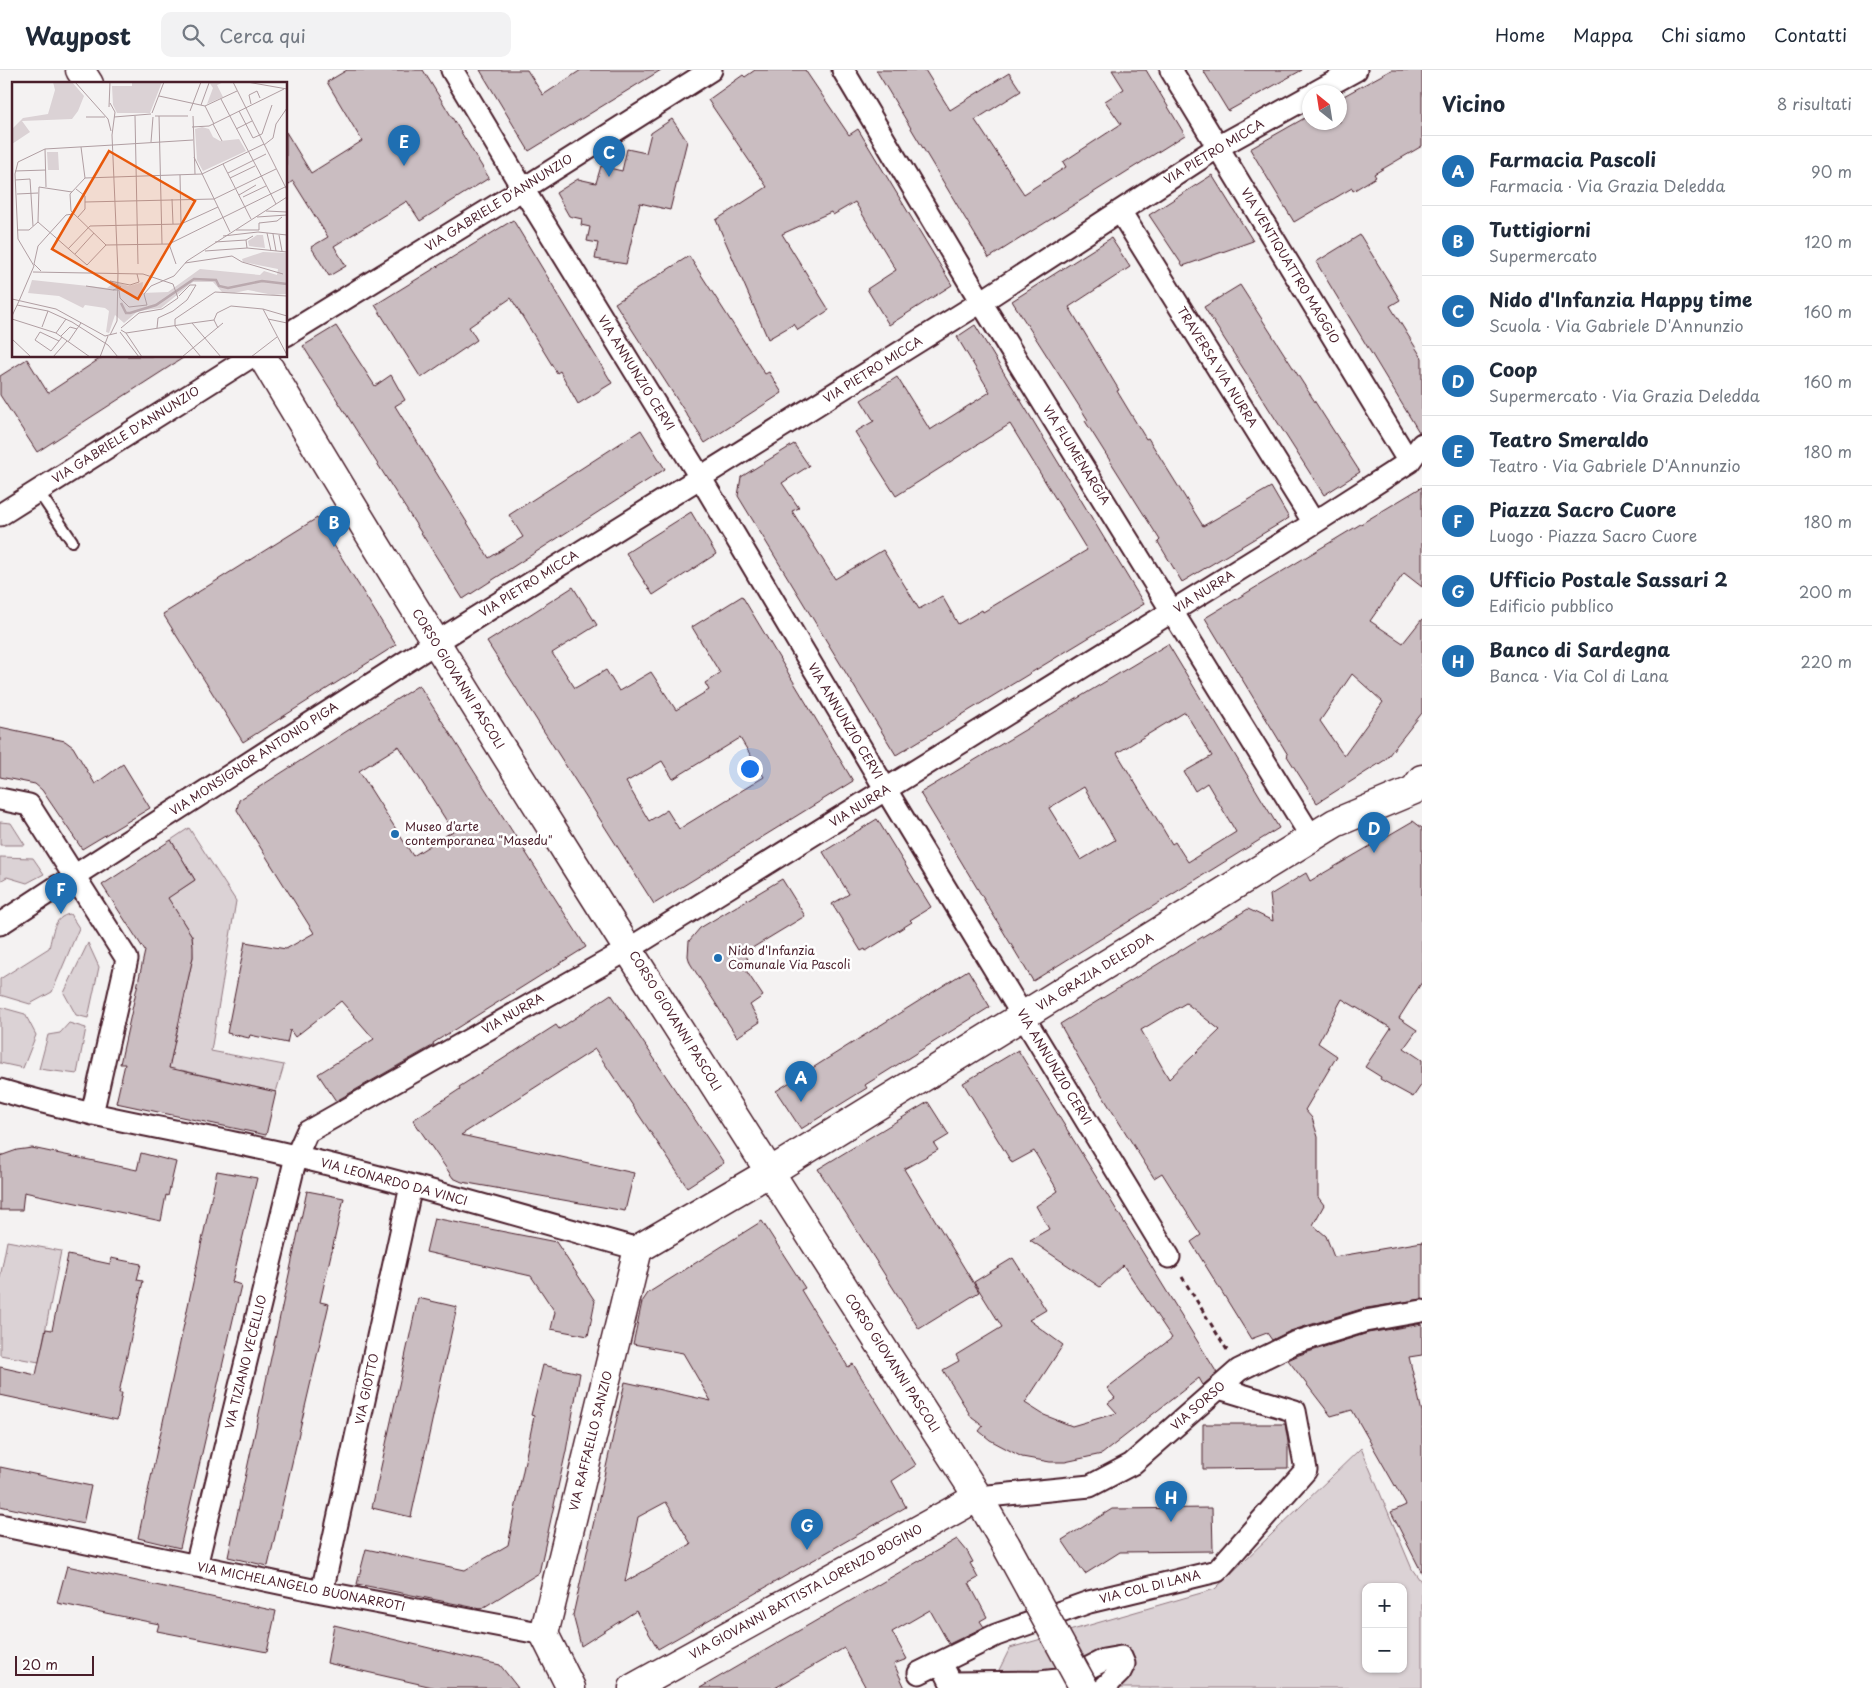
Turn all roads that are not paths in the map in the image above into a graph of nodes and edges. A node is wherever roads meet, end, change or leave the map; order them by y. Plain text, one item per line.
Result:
1 (80, 70) edge
2 (452, 70) edge
3 (710, 70) edge
4 (843, 70) edge
5 (1171, 70) edge
6 (1356, 70) edge
7 (88, 82) edge
8 (1329, 85) edge
9 (1302, 101) edge
10 (1218, 148) junction
11 (523, 189) junction
12 (1120, 211) junction
13 (981, 302) junction
14 (288, 334) edge
15 (249, 358) edge
16 (263, 358) edge
17 (1422, 444) edge
18 (1409, 462) junction
19 (700, 477) junction
20 (38, 491) junction
21 (0, 515) edge
22 (1314, 523) junction
23 (72, 541) dead end
24 (1172, 612) junction
25 (434, 643) junction
26 (1419, 788) edge
27 (886, 790) junction
28 (0, 799) edge
29 (1312, 838) junction
30 (66, 881) junction
31 (0, 924) edge
32 (629, 949) junction
33 (1023, 1017) junction
34 (0, 1090) edge
35 (44, 1104) junction
36 (0, 1107) edge
37 (92, 1114) junction
38 (296, 1157) junction
39 (770, 1172) junction
40 (412, 1186) junction
41 (638, 1249) junction
42 (1170, 1257) road end
43 (1422, 1311) edge
44 (1219, 1388) junction
45 (978, 1496) junction
46 (0, 1525) edge
47 (196, 1566) junction
48 (322, 1592) junction
49 (544, 1634) junction
50 (941, 1663) junction
51 (919, 1674) dead end
52 (571, 1688) edge
53 (633, 1688) edge
54 (1084, 1688) edge
55 (1104, 1688) edge

1 - 7 street
2 - 11 street, VIA ANNUNZIO CERVI
3 - 11 street, VIA GABRIELE D'ANNUNZIO
4 - 13 street, VIA FLUMENARGIA
5 - 10 street, VIA VENTIQUATTRO MAGGIO
6 - 8 street
9 - 10 street, VIA PIETRO MICCA
10 - 12 street, VIA PIETRO MICCA
10 - 18 street, VIA VENTIQUATTRO MAGGIO
11 - 14 street, VIA GABRIELE D'ANNUNZIO
11 - 19 street, VIA ANNUNZIO CERVI
12 - 13 street, VIA PIETRO MICCA
12 - 22 street, TRAVERSA VIA NURRA
13 - 19 street, VIA PIETRO MICCA
13 - 24 street, VIA FLUMENARGIA
15 - 20 street, VIA GABRIELE D'ANNUNZIO
16 - 25 street, CORSO GIOVANNI PASCOLI
17 - 18 street, VIA NURRA
18 - 22 street, VIA NURRA
19 - 25 street, VIA PIETRO MICCA
19 - 27 street, VIA ANNUNZIO CERVI
20 - 21 street, VIA GABRIELE D'ANNUNZIO
20 - 23 lane
22 - 24 street, VIA NURRA
24 - 27 street, VIA NURRA
24 - 29 street, VIA FLUMENARGIA
25 - 30 street, VIA MONSIGNOR ANTONIO PIGA
25 - 32 street, CORSO GIOVANNI PASCOLI
26 - 29 street, VIA GRAZIA DELEDDA
27 - 32 street, VIA NURRA
27 - 33 street, VIA ANNUNZIO CERVI
28 - 30 street
29 - 33 street, VIA GRAZIA DELEDDA
30 - 31 street, VIA MONSIGNOR ANTONIO PIGA
30 - 37 street
32 - 38 street, VIA NURRA
32 - 39 street, CORSO GIOVANNI PASCOLI
33 - 39 street, VIA GRAZIA DELEDDA
33 - 42 street, VIA ANNUNZIO CERVI
34 - 35 street, VIA LEONARDO DA VINCI
35 - 36 street
35 - 37 street, VIA LEONARDO DA VINCI
37 - 38 street, VIA LEONARDO DA VINCI
38 - 40 street, VIA LEONARDO DA VINCI
38 - 47 street, VIA TIZIANO VECELLIO
39 - 41 street
39 - 45 street, CORSO GIOVANNI PASCOLI
40 - 41 street, VIA LEONARDO DA VINCI
40 - 48 street, VIA GIOTTO
41 - 49 street, VIA RAFFAELLO SANZIO
43 - 44 street, VIA SORSO
44 - 45 street, VIA SORSO
44 - 50 street, VIA COL DI LANA
45 - 53 street, VIA GIOVANNI BATTISTA LORENZO BOGINO
45 - 54 street, CORSO GIOVANNI PASCOLI, bridge
46 - 47 street, VIA MICHELANGELO BUONARROTI
47 - 48 street, VIA MICHELANGELO BUONARROTI
48 - 49 street, VIA MICHELANGELO BUONARROTI
49 - 52 street
50 - 51 street, VIA COL DI LANA
50 - 55 street

